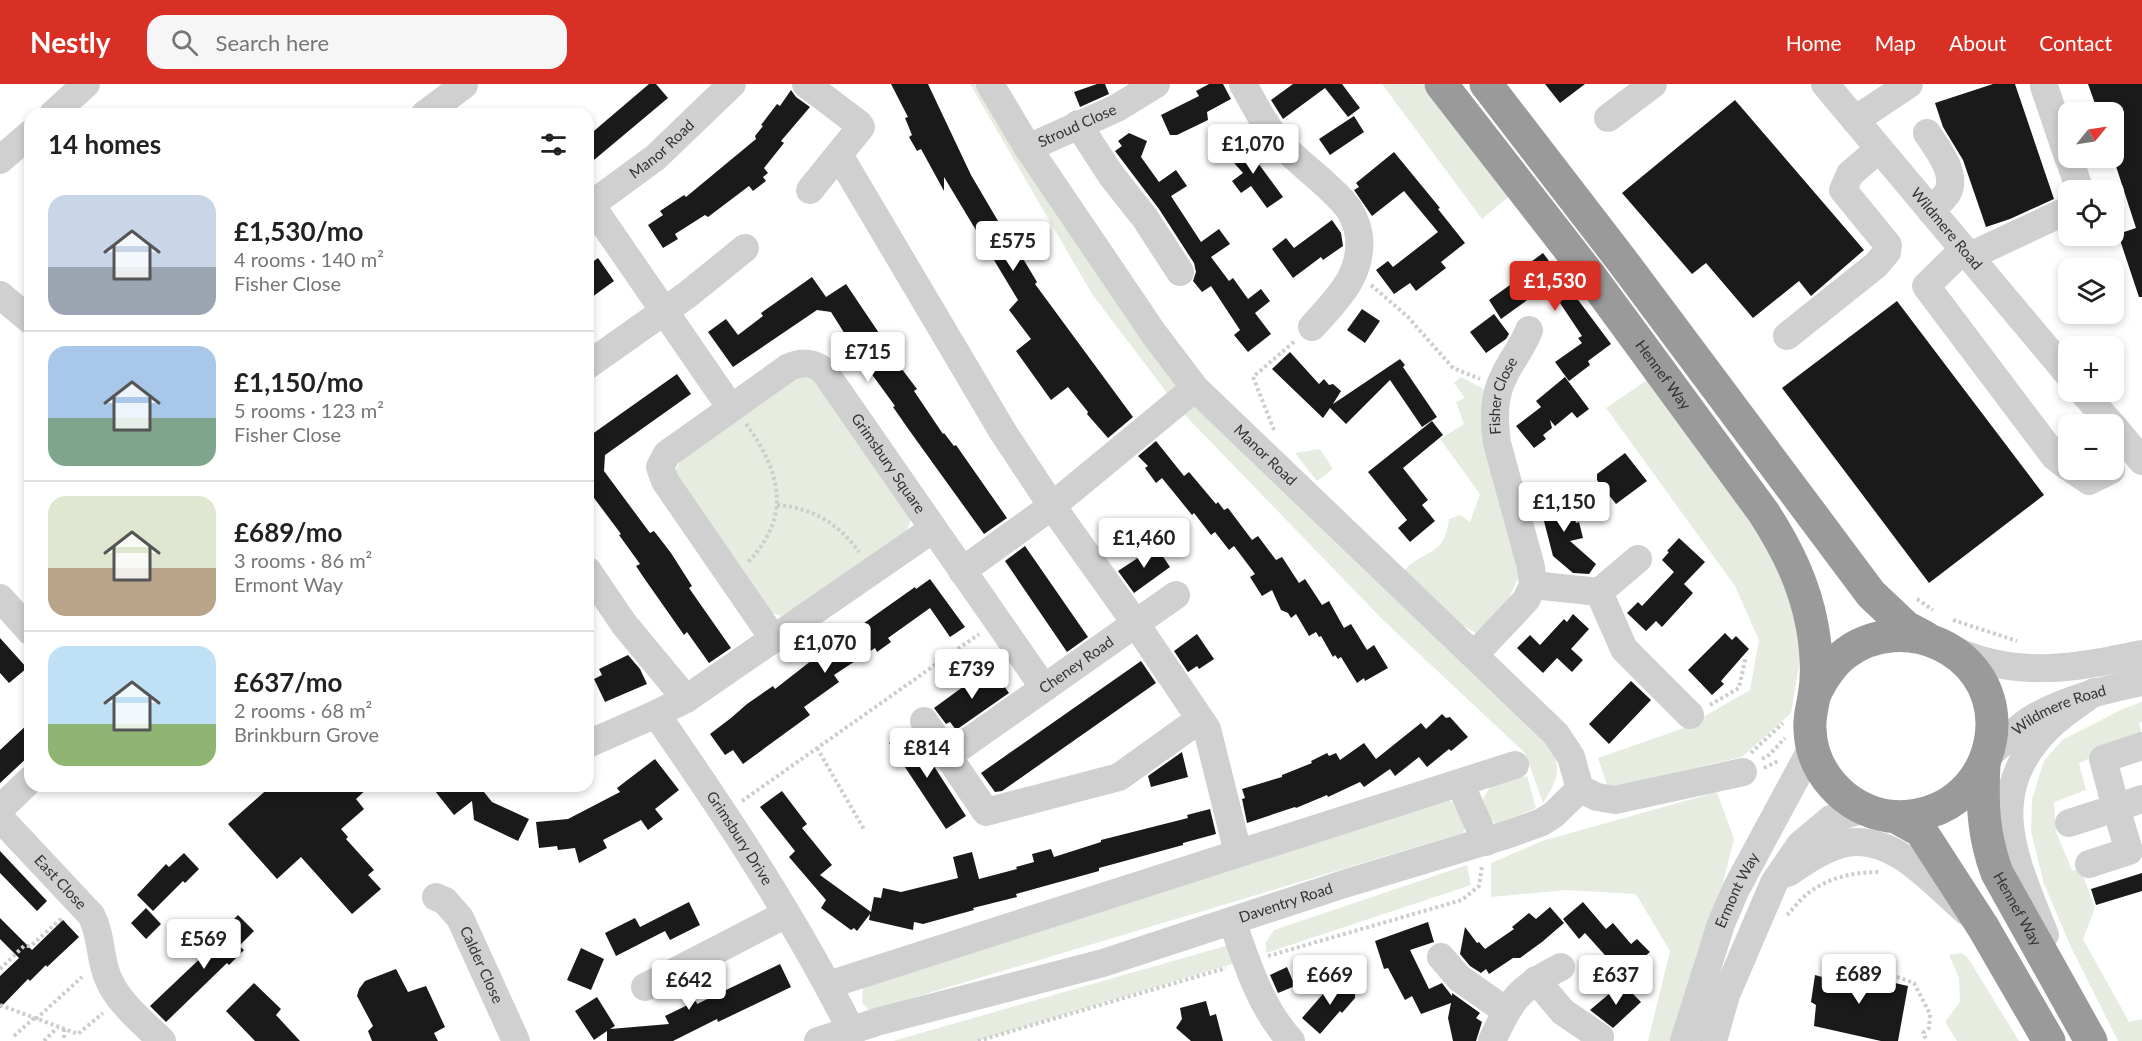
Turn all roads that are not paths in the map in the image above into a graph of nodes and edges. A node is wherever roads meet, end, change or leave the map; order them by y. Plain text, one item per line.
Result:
1 (86, 84) edge
2 (732, 84) edge
3 (806, 84) edge
4 (990, 84) edge
5 (1156, 84) edge
6 (1243, 84) edge
7 (1441, 84) edge
8 (1486, 84) edge
9 (1653, 84) edge
10 (1825, 84) edge
11 (1909, 84) edge
12 (2044, 86) dead end
13 (59, 108) edge
14 (1608, 118) dead end
15 (1855, 120) junction
16 (1078, 124) junction
17 (2058, 127) edge
18 (1927, 133) dead end
19 (1028, 148) junction
20 (1879, 149) junction
21 (839, 155) junction
22 (810, 190) dead end
23 (594, 203) edge
24 (1931, 211) junction
25 (594, 212) edge
26 (2058, 214) edge
27 (745, 248) dead end
28 (1967, 253) junction
29 (1180, 272) dead end
30 (0, 295) edge
31 (665, 312) junction
32 (24, 315) edge
33 (1312, 327) road end
34 (1529, 330) dead end
35 (1787, 336) dead end
36 (594, 361) edge
37 (2058, 362) edge
38 (1195, 388) junction
39 (2092, 402) edge
40 (732, 407) junction
41 (2102, 414) edge
42 (2058, 459) edge
43 (1052, 506) junction
44 (933, 529) junction
45 (1638, 559) dead end
46 (962, 571) junction
47 (594, 580) edge
48 (1533, 585) junction
49 (1599, 592) junction
50 (1176, 595) dead end
51 (0, 598) edge
52 (24, 624) edge
53 (1136, 624) junction
54 (1940, 629) junction
55 (773, 638) junction
56 (1475, 654) junction
57 (2142, 654) edge
58 (2142, 682) edge
59 (1044, 688) junction
60 (2094, 692) junction
61 (1814, 696) junction
62 (686, 699) junction
63 (656, 714) junction
64 (1690, 715) road end
65 (1200, 719) junction
66 (924, 721) dead end
67 (594, 741) edge
68 (2142, 746) edge
69 (1794, 747) junction
70 (949, 755) junction
71 (1985, 760) junction
72 (1515, 765) dead end
73 (1743, 773) road end
74 (1460, 783) junction
75 (24, 786) edge
76 (1580, 789) junction
77 (2129, 804) edge
78 (0, 809) edge
79 (1864, 809) junction
80 (1896, 817) junction
81 (0, 818) edge
82 (2068, 823) dead end
83 (1486, 842) junction
84 (1238, 853) junction
85 (2088, 864) dead end
86 (1774, 883) junction
87 (436, 897) dead end
88 (786, 914) junction
89 (1232, 921) junction
90 (1983, 927) junction
91 (1441, 957) dead end
92 (1562, 967) dead end
93 (1536, 980) junction
94 (828, 985) junction
95 (645, 987) dead end
96 (1506, 1011) junction
97 (2083, 1027) edge
98 (850, 1030) junction
99 (1600, 1038) dead end
100 (162, 1041) edge
101 (516, 1041) edge
102 (818, 1041) edge
103 (1290, 1041) edge
104 (1492, 1041) edge
105 (1684, 1041) edge
106 (1713, 1041) edge
107 (2049, 1041) edge

1 - 13 street
2 - 23 street, Manor Road
3 - 21 street
4 - 19 street, Manor Road
5 - 16 street, Stroud Close
6 - 33 street
7 - 61 highway, Hennef Way
8 - 54 highway
9 - 14 street
10 - 15 street, Wildmere Road
11 - 15 street
12 - 17 street
15 - 20 street, Wildmere Road
16 - 19 street, Stroud Close
16 - 29 street
18 - 24 street
19 - 38 street, Manor Road
20 - 24 street, Wildmere Road
20 - 35 street
21 - 22 street
21 - 43 street
24 - 28 street, Wildmere Road
25 - 31 street
26 - 28 street
27 - 31 street
28 - 37 street, Wildmere Road
28 - 42 street
30 - 32 street
31 - 36 street
31 - 40 street
34 - 48 street, Fisher Close
38 - 43 street
38 - 56 street, Manor Road
39 - 41 street
40 - 44 street, Grimsbury Square
40 - 55 street, Grimsbury Square
43 - 46 street
43 - 53 street
44 - 46 street, Grimsbury Square
44 - 55 street, Grimsbury Square
45 - 49 street
46 - 59 street, Grimsbury Square
47 - 62 street
48 - 49 street
48 - 56 street
49 - 64 street
50 - 53 street, Cheney Road
51 - 52 street
53 - 59 street, Cheney Road
53 - 65 street
54 - 57 street, Wildmere Road
54 - 61 highway
54 - 71 highway
55 - 62 street, Grimsbury Square
56 - 76 street, Manor Road
58 - 60 street, Wildmere Road
59 - 70 street, Cheney Road
60 - 71 street, Wildmere Road
60 - 97 street
61 - 69 highway
62 - 63 street, Grimsbury Square
63 - 67 street
63 - 88 street, Grimsbury Drive
65 - 70 street
65 - 84 street
66 - 70 street
68 - 77 street
69 - 79 highway
69 - 105 street, Ermont Way
71 - 80 highway
71 - 97 highway, Hennef Way
72 - 74 street
73 - 76 street
74 - 83 street
74 - 84 street
75 - 78 street
76 - 83 street, Daventry Road
77 - 82 street
77 - 85 street
79 - 80 highway
79 - 86 street, Ermont Way
80 - 90 highway
81 - 100 street, East Close
83 - 89 street, Daventry Road
84 - 94 street
86 - 90 street
86 - 106 street, Ermont Way
87 - 101 street, Calder Close
88 - 94 street, Grimsbury Drive
88 - 95 street
89 - 98 street, Daventry Road
89 - 103 street
90 - 107 highway
91 - 96 street
92 - 93 street
93 - 96 street
93 - 99 street
94 - 98 street, Grimsbury Drive
96 - 104 street
98 - 102 street, Daventry Road

